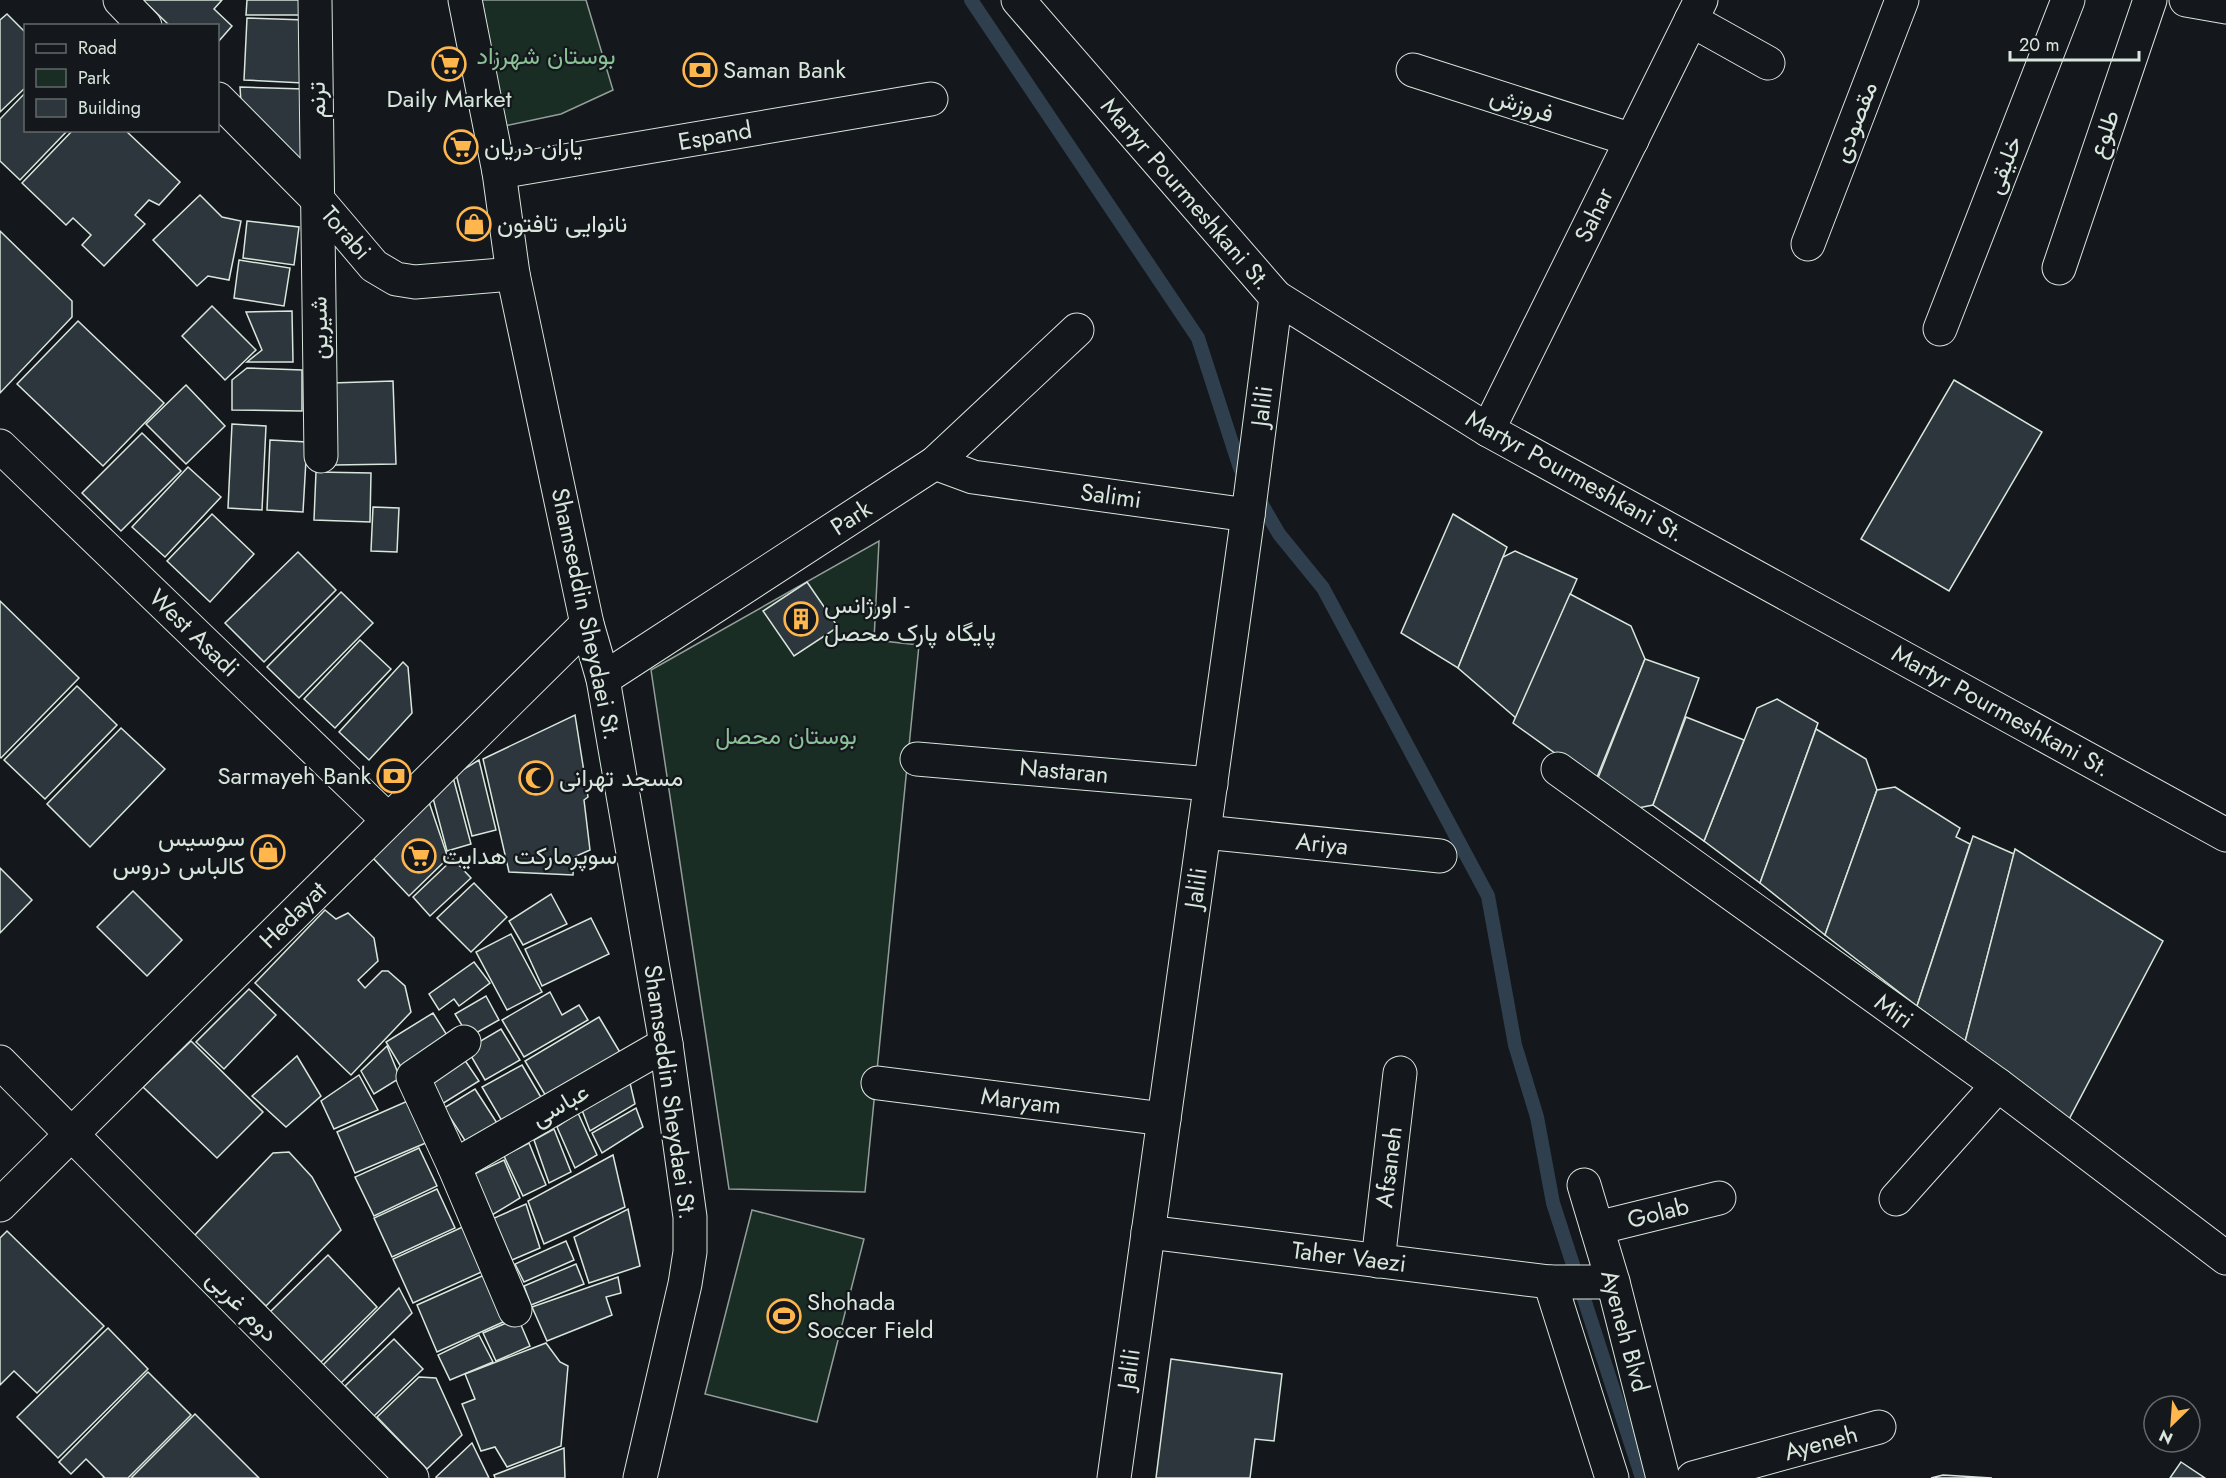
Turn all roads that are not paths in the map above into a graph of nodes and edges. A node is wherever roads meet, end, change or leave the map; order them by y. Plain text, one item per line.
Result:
1 (120, 0) edge
2 (315, 0) edge
3 (465, 0) edge
4 (1018, 0) edge
5 (1902, 0) edge
6 (2068, 0) edge
7 (2150, 0) edge
8 (2186, 0) edge
9 (2226, 7) edge
10 (1696, 10) edge
11 (143, 24) edge
12 (1768, 63) dead end
13 (1413, 70) dead end
14 (931, 99) dead end
15 (219, 100) edge
16 (1632, 140) junction
17 (499, 172) junction
18 (318, 200) junction
19 (1808, 244) dead end
20 (2059, 268) dead end
21 (513, 274) junction
22 (1276, 297) junction
23 (1940, 329) dead end
24 (1077, 330) dead end
25 (1488, 430) junction
26 (0, 446) edge
27 (321, 456) dead end
28 (935, 463) junction
29 (1248, 515) junction
30 (587, 624) junction
31 (603, 679) junction
32 (917, 759) dead end
33 (1558, 769) dead end
34 (1211, 784) junction
35 (388, 820) junction
36 (1204, 832) junction
37 (2226, 835) edge
38 (1440, 856) dead end
39 (464, 1042) dead end
40 (666, 1044) junction
41 (0, 1062) edge
42 (1400, 1073) dead end
43 (878, 1083) dead end
44 (1998, 1085) junction
45 (1164, 1119) junction
46 (72, 1134) junction
47 (454, 1166) junction
48 (1584, 1185) dead end
49 (1719, 1197) dead end
50 (1896, 1199) dead end
51 (0, 1206) edge
52 (1598, 1228) junction
53 (1148, 1232) junction
54 (2226, 1258) edge
55 (1378, 1261) junction
56 (1550, 1282) junction
57 (1613, 1282) junction
58 (515, 1310) dead end
59 (1879, 1427) dead end
60 (412, 1478) edge
61 (640, 1478) edge
62 (1114, 1478) edge
63 (1612, 1478) edge
64 (1663, 1478) edge
65 (1693, 1478) edge

1 - 11 street
2 - 18 street, ترنم
3 - 17 street, Shamseddin Sheydaei St.
4 - 22 street, Martyr Pourmeshkani St.
5 - 19 street, مقصودی
6 - 23 street, خلیقی
7 - 20 street, طلوع
8 - 9 street
10 - 12 street
10 - 16 street, Sahar
13 - 16 street, فروزش
14 - 17 street, Espand
15 - 18 street, Torabi
16 - 25 street, Sahar
17 - 21 street, Shamseddin Sheydaei St.
18 - 21 street, Torabi
18 - 27 street, شیرین
21 - 30 street, Shamseddin Sheydaei St.
22 - 25 street, Martyr Pourmeshkani St.
22 - 29 street, Jalili
24 - 28 street, Park
25 - 37 street, Martyr Pourmeshkani St.
26 - 35 street, West Asadi
28 - 29 street, Salimi
28 - 31 street, Park
29 - 34 street, Jalili
30 - 31 street, Shamseddin Sheydaei St.
30 - 35 street, Hedayat
31 - 40 street, Shamseddin Sheydaei St.
32 - 34 street, Nastaran
33 - 44 street, Miri
34 - 36 street, Jalili
35 - 46 street, Hedayat
36 - 38 street, Ariya
36 - 45 street, Jalili
39 - 47 street
40 - 47 street, عباسی
40 - 61 street, Shamseddin Sheydaei St.
41 - 46 street, دوم غربی
42 - 55 street, Afsaneh
43 - 45 street, Maryam
44 - 50 street
44 - 54 street, Miri
45 - 53 street, Jalili
46 - 51 street, Hedayat
46 - 60 street, دوم غربی
47 - 58 street
48 - 52 street, Ayeneh Blvd
49 - 52 street, Golab
52 - 57 street, Ayeneh Blvd
53 - 55 street, Taher Vaezi
53 - 62 street, Jalili
55 - 56 street, Taher Vaezi
56 - 57 street, Taher Vaezi
56 - 63 street
57 - 64 street, Ayeneh Blvd
59 - 65 street, Ayeneh

